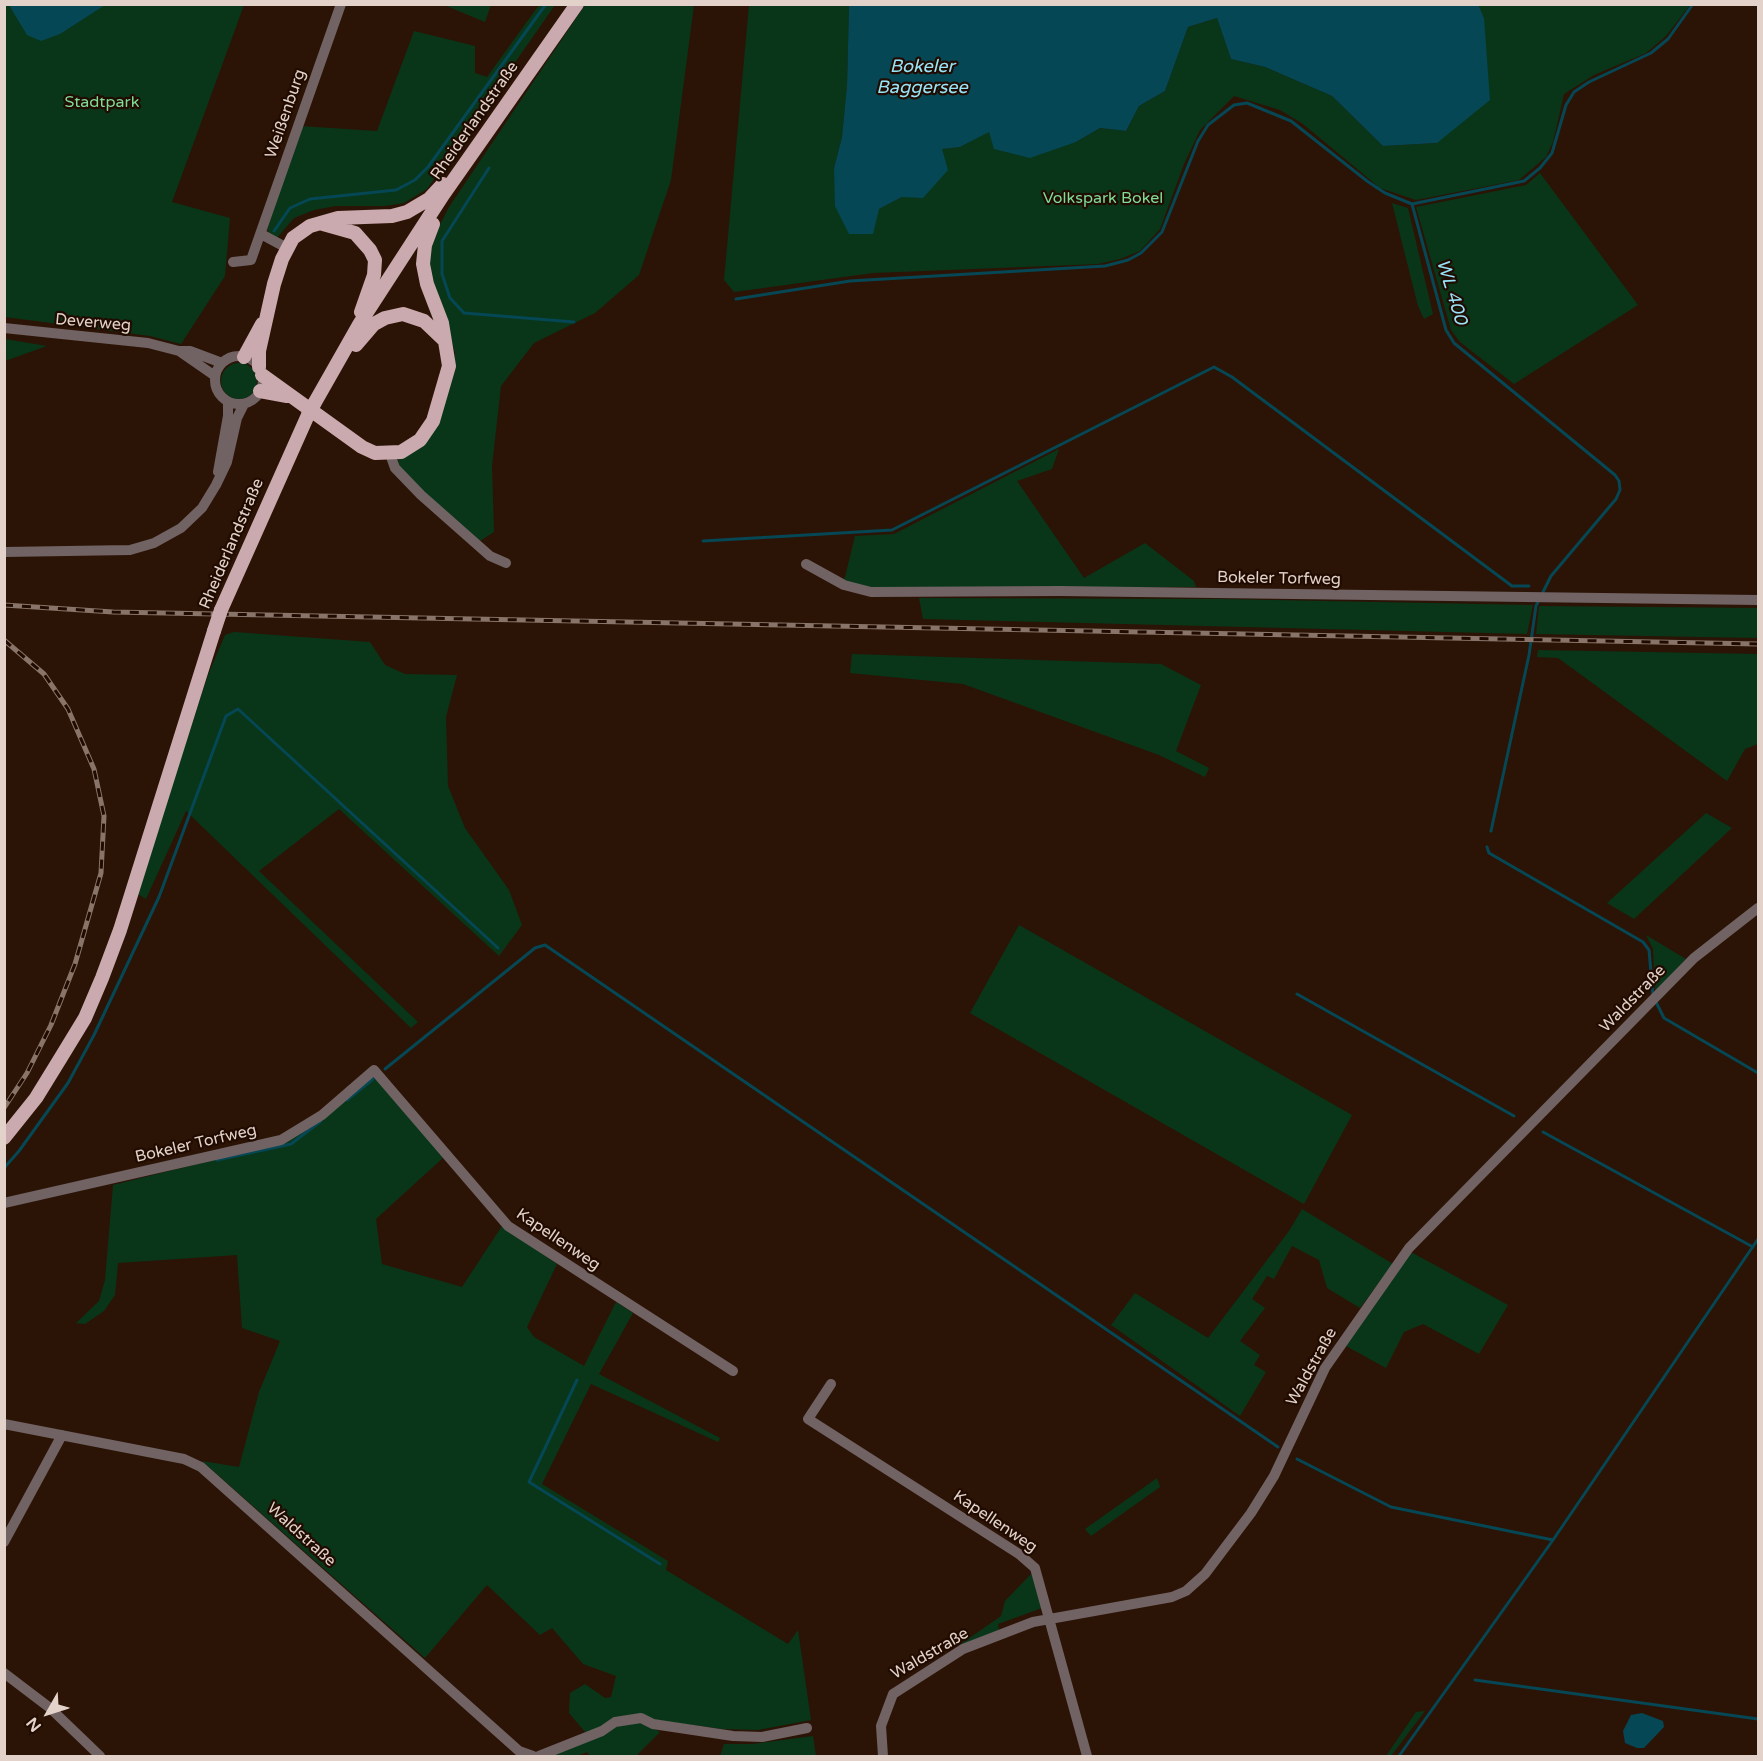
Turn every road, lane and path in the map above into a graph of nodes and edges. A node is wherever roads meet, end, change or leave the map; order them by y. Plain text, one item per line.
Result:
1 (341, 4) edge
2 (577, 4) edge
3 (461, 170) junction
4 (443, 195) junction
5 (321, 223) junction
6 (261, 234) junction
7 (287, 248) junction
8 (233, 262) dead end
9 (265, 320) junction
10 (360, 323) junction
11 (4, 328) edge
12 (447, 343) junction
13 (178, 351) junction
14 (244, 357) junction
15 (337, 362) junction
16 (222, 363) junction
17 (261, 371) junction
18 (215, 376) junction
19 (260, 391) junction
20 (294, 399) junction
21 (228, 402) junction
22 (244, 404) junction
23 (390, 454) junction
24 (216, 485) junction
25 (4, 552) edge
26 (506, 563) dead end
27 (806, 564) dead end
28 (1758, 600) edge
29 (1758, 908) edge
30 (374, 1070) joint
31 (4, 1138) edge
32 (4, 1203) edge
33 (733, 1371) dead end
34 (831, 1384) dead end
35 (4, 1424) edge
36 (62, 1435) junction
37 (4, 1542) edge
38 (1051, 1619) junction
39 (4, 1673) edge
40 (807, 1728) dead end
41 (100, 1756) edge
42 (533, 1756) edge
43 (538, 1756) edge
44 (883, 1756) edge
45 (1087, 1756) edge

1 - 6 street, Weißenburg
2 - 3 main road, Rheiderlandstraße
3 - 4 main road, Rheiderlandstraße
3 - 5 main road
4 - 10 main road, Rheiderlandstraße
4 - 12 main road
5 - 7 main road
5 - 10 main road
6 - 7 street
6 - 8 street, Weißenburg
7 - 9 main road
9 - 14 main road
9 - 17 main road
10 - 15 main road, Rheiderlandstraße
11 - 13 street, Deverweg
12 - 15 main road
12 - 23 main road
13 - 16 street, Deverweg
13 - 18 street, Deverweg
14 - 16 street
14 - 17 street
15 - 31 main road, Rheiderlandstraße, bridge
16 - 18 street
17 - 19 street
17 - 20 main road
18 - 21 street
19 - 20 main road
19 - 22 street
20 - 23 main road
21 - 22 street
21 - 24 street
22 - 24 street
23 - 26 street
24 - 25 street
27 - 28 street, Bokeler Torfweg
29 - 38 street, Waldstraße
30 - 32 street, Bokeler Torfweg
30 - 33 street, Kapellenweg
34 - 38 street, Kapellenweg
35 - 36 street, Waldstraße
36 - 37 street
36 - 42 street, Waldstraße
38 - 44 street, Waldstraße
38 - 45 street, Kapellenweg
39 - 41 street
40 - 43 street

